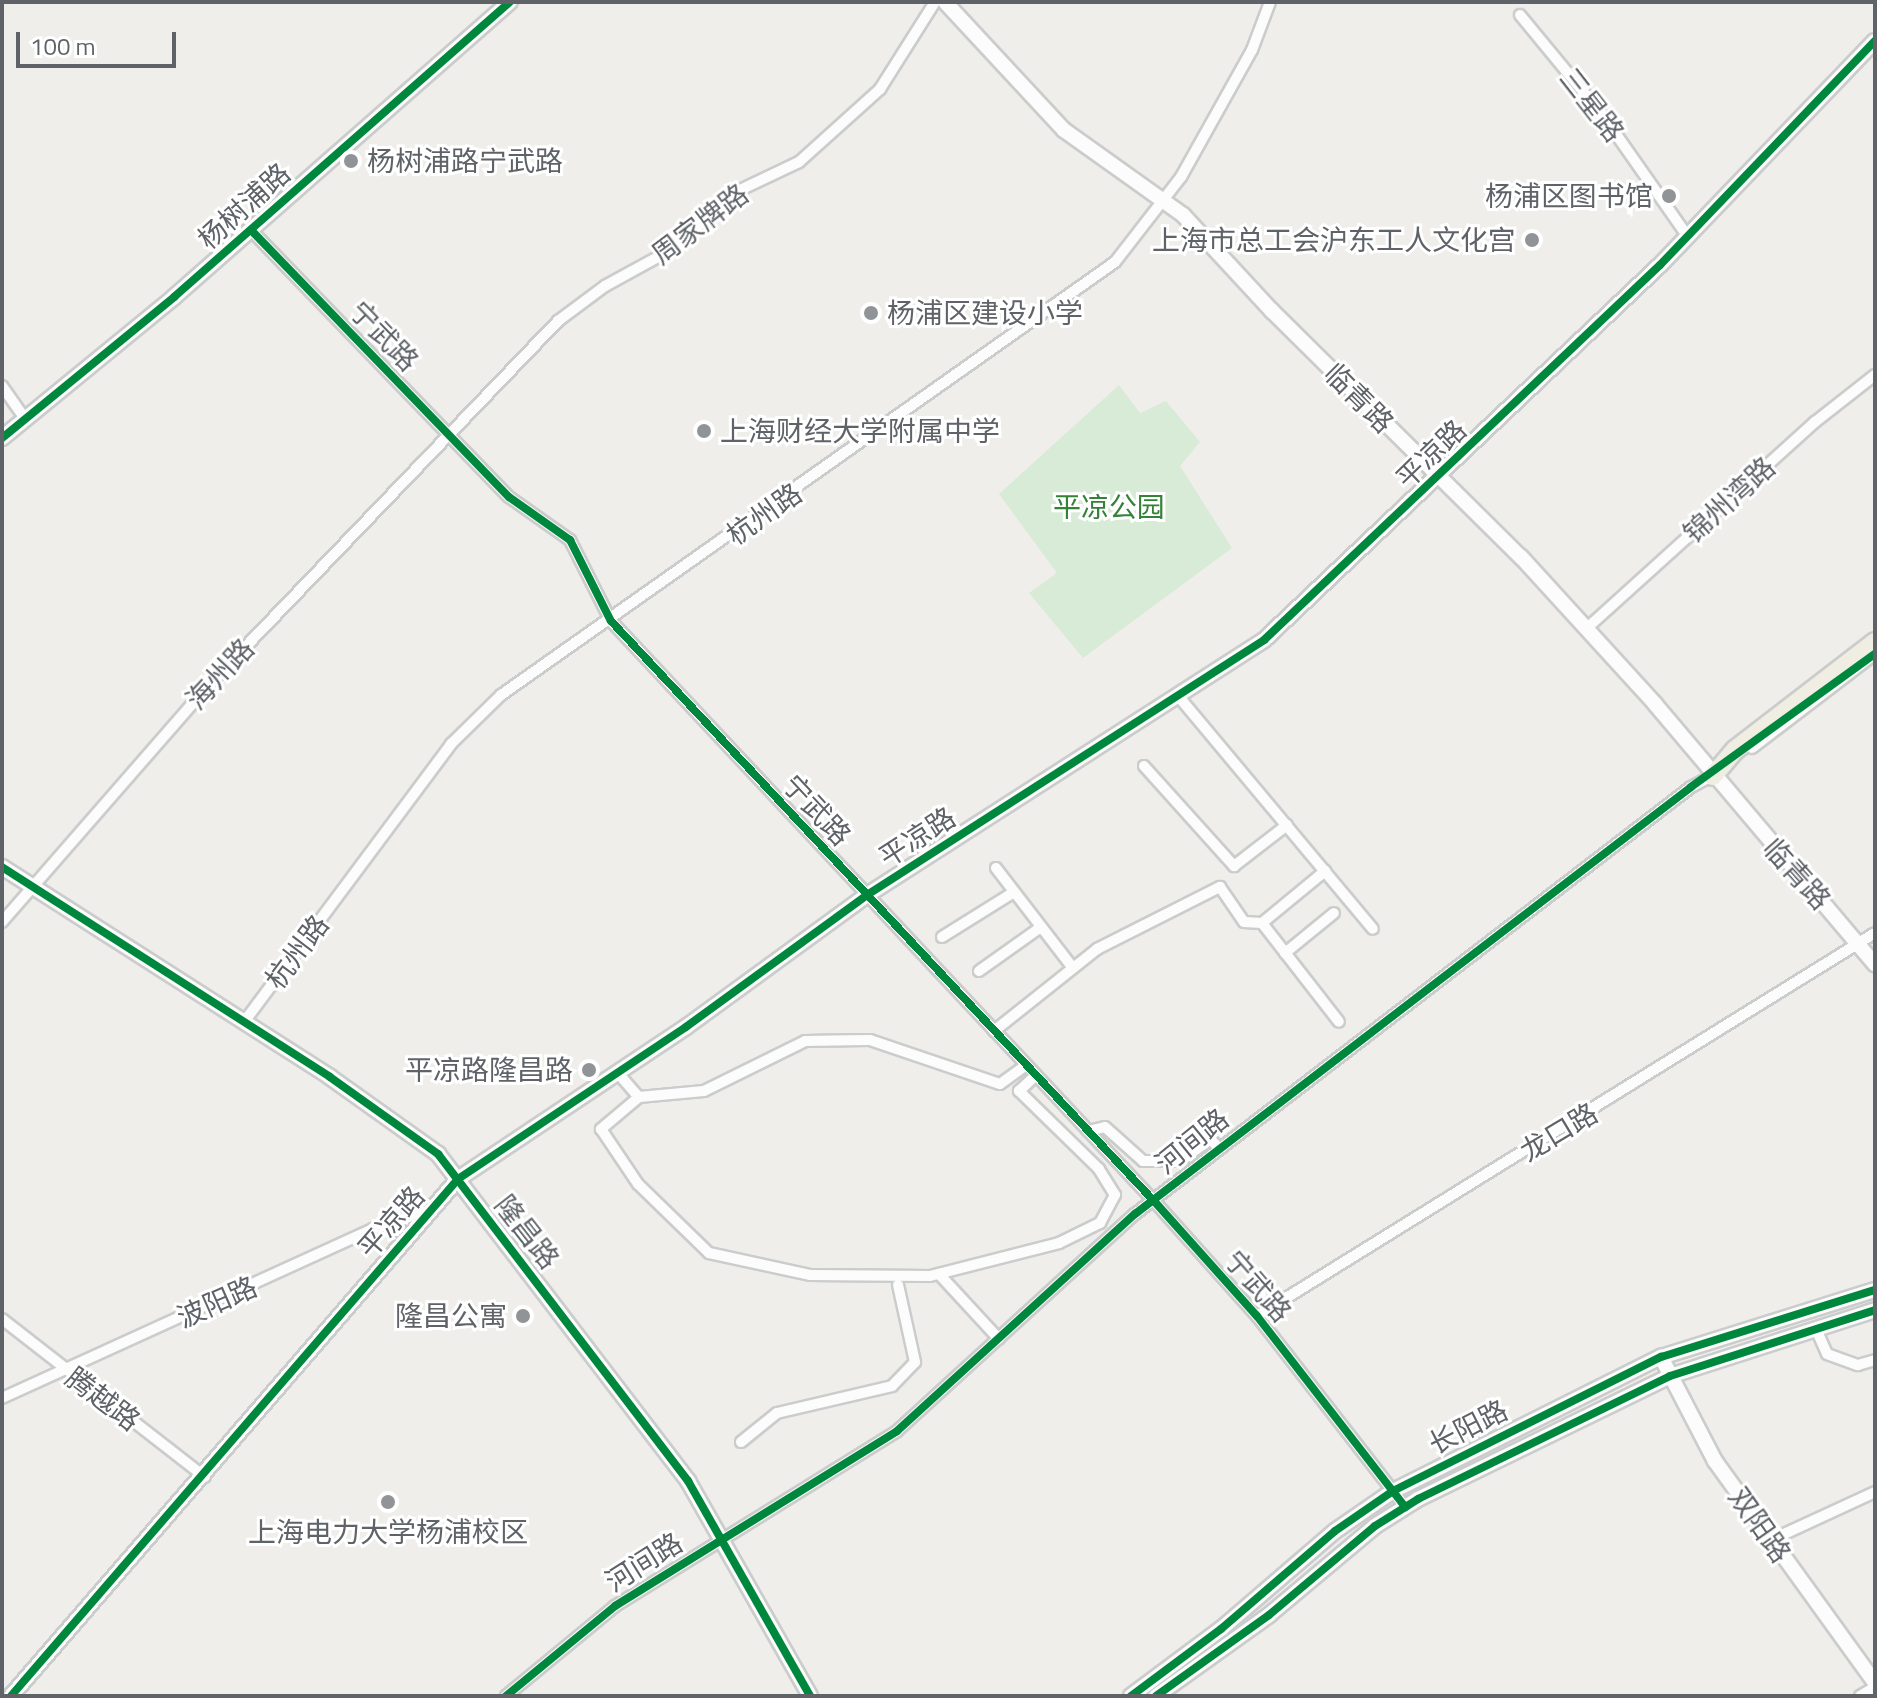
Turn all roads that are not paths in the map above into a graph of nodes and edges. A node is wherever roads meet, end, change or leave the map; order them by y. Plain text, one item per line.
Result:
1 (510, 2) edge
2 (935, 2) edge
3 (945, 2) edge
4 (1270, 2) edge
5 (1520, 15) dead end
6 (1875, 41) edge
7 (1163, 198) junction
8 (251, 230) junction
9 (1688, 237) junction
10 (1875, 375) edge
11 (2, 386) edge
12 (26, 420) junction
13 (2, 438) edge
14 (451, 438) junction
15 (1439, 477) junction
16 (611, 621) junction
17 (1587, 628) junction
18 (1875, 642) edge
19 (1875, 654) edge
20 (1179, 697) junction
21 (1144, 766) dead end
22 (1713, 776) junction
23 (1287, 825) junction
24 (2, 867) edge
25 (996, 868) dead end
26 (1325, 871) junction
27 (30, 884) junction
28 (1014, 892) junction
29 (867, 895) junction
30 (1334, 913) dead end
31 (2, 922) edge
32 (1262, 923) junction
33 (1041, 927) junction
34 (1373, 929) dead end
35 (1875, 933) edge
36 (942, 937) dead end
37 (1859, 944) junction
38 (1285, 953) junction
39 (1875, 964) edge
40 (1073, 968) junction
41 (979, 971) dead end
42 (244, 1022) junction
43 (1339, 1022) dead end
44 (994, 1031) junction
45 (1026, 1065) junction
46 (617, 1072) junction
47 (1036, 1075) junction
48 (639, 1097) junction
49 (1088, 1131) junction
50 (1218, 1147) junction
51 (458, 1179) junction
52 (1154, 1201) junction
53 (432, 1208) junction
54 (939, 1274) junction
55 (898, 1285) dead end
56 (1875, 1290) edge
57 (1875, 1310) edge
58 (1257, 1316) junction
59 (2, 1319) edge
60 (1816, 1329) junction
61 (999, 1339) junction
62 (1661, 1357) junction
63 (1875, 1360) edge
64 (64, 1370) junction
65 (1670, 1376) junction
66 (2, 1398) edge
67 (741, 1442) dead end
68 (205, 1477) junction
69 (1393, 1491) junction
70 (1875, 1492) edge
71 (1405, 1507) junction
72 (723, 1538) junction
73 (1771, 1540) junction
74 (1875, 1685) edge
75 (11, 1696) edge
76 (506, 1696) edge
77 (810, 1696) edge
78 (1131, 1696) edge
79 (1156, 1696) edge
80 (1860, 1696) edge

1 - 8 main road, 杨树浦路
2 - 14 street, 周家牌路
3 - 7 main road, 临青路
4 - 7 street, 杭州路
5 - 9 street, 三星路
6 - 9 main road, 平凉路
7 - 15 main road, 临青路
7 - 16 street, 杭州路
8 - 12 main road, 杨树浦路
8 - 14 street, 宁武路
9 - 15 main road, 平凉路
10 - 17 street, 锦州湾路
11 - 12 street
12 - 13 main road, 杨树浦路
14 - 16 street, 宁武路
14 - 27 street, 海州路
15 - 17 main road, 临青路
15 - 20 main road, 平凉路
16 - 29 street, 宁武路
16 - 42 street, 杭州路
17 - 22 main road, 临青路
18 - 22 highway
19 - 22 street, 河间路
20 - 23 street
20 - 29 main road, 平凉路
21 - 23 street
22 - 37 main road, 临青路
22 - 50 street, 河间路
23 - 26 street
24 - 27 main road, 隆昌路
25 - 28 street
26 - 32 street
26 - 34 street
27 - 31 street, 海州路
27 - 42 main road, 隆昌路
28 - 33 street
28 - 36 street
29 - 44 street, 宁武路
29 - 46 main road, 平凉路
30 - 38 street
32 - 38 street
32 - 40 street
33 - 40 street
33 - 41 street
35 - 37 street, 龙口路
37 - 39 main road, 临青路
37 - 58 street, 龙口路
38 - 43 street
40 - 44 street
42 - 51 main road, 隆昌路
44 - 45 street, 宁武路
45 - 47 street, 宁武路
45 - 48 street
46 - 48 street
46 - 51 main road, 平凉路
47 - 49 street, 宁武路
47 - 54 street
48 - 54 street
49 - 50 street
49 - 52 street, 宁武路
50 - 52 street, 河间路
51 - 53 main road, 平凉路
51 - 72 main road, 隆昌路
52 - 58 street, 宁武路
52 - 61 street, 河间路
53 - 64 street, 波阳路
53 - 68 main road, 平凉路
54 - 61 street
55 - 67 street
56 - 62 main road, 长阳路
57 - 60 main road, 长阳路
58 - 69 street, 宁武路
59 - 64 street, 腾越路
60 - 63 street
60 - 65 main road, 长阳路
61 - 72 street, 河间路
62 - 65 main road, 双阳路
62 - 69 main road, 长阳路
64 - 66 street, 波阳路
64 - 68 street, 腾越路
65 - 71 main road, 长阳路
65 - 73 main road, 双阳路
68 - 75 main road, 平凉路
69 - 71 street, 宁武路
69 - 78 main road, 长阳路
70 - 73 street
71 - 79 main road, 长阳路
72 - 76 street, 河间路
72 - 77 main road, 隆昌路
73 - 74 main road, 双阳路
74 - 80 street

